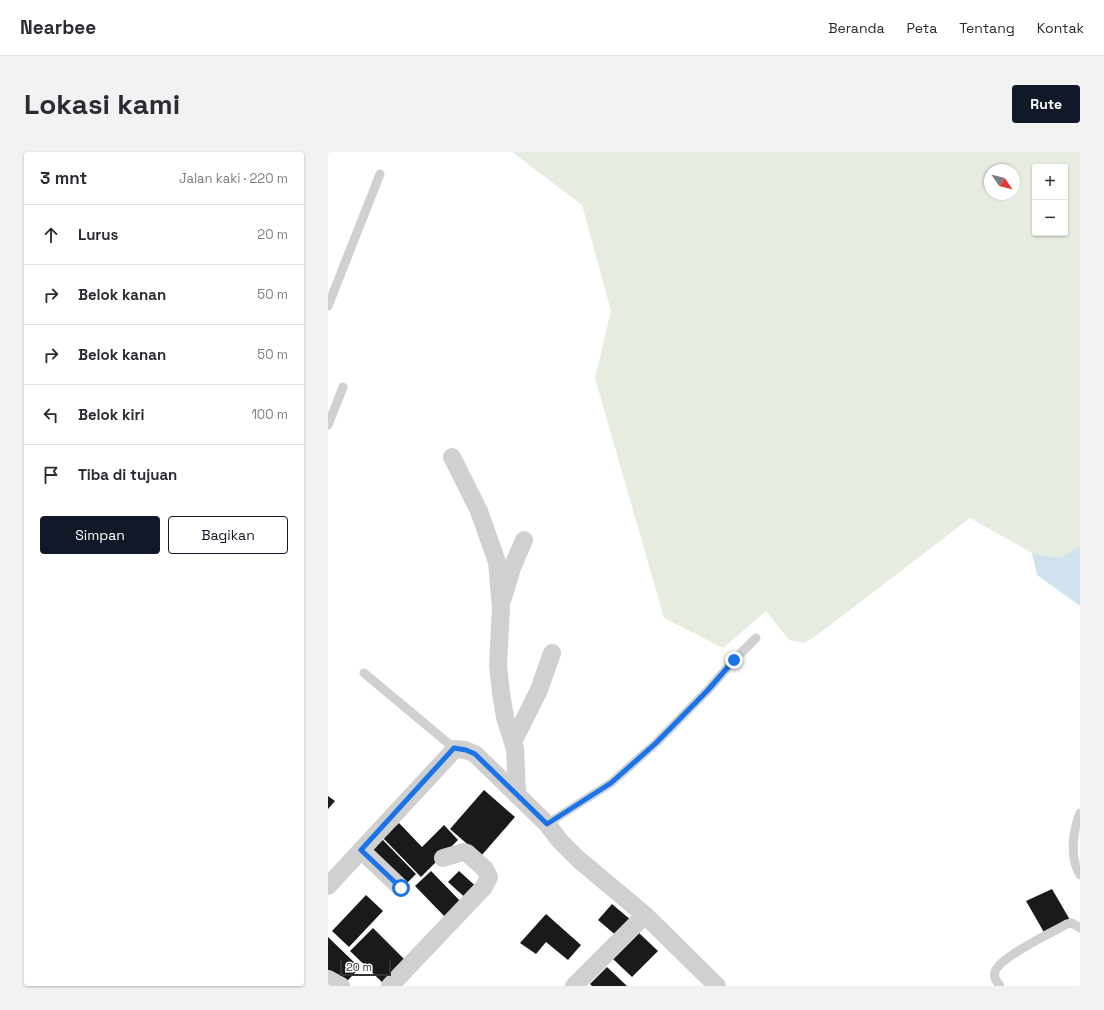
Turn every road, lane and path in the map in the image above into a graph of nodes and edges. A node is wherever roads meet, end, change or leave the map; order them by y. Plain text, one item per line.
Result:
1 (380, 174) dead end
2 (328, 306) edge
3 (343, 387) dead end
4 (328, 425) edge
5 (452, 457) dead end
6 (524, 540) dead end
7 (501, 608) junction
8 (756, 638) dead end
9 (552, 653) dead end
10 (364, 673) dead end
11 (513, 742) junction
12 (454, 748) junction
13 (517, 794) junction
14 (1080, 814) edge
15 (547, 824) junction
16 (361, 850) junction
17 (443, 858) dead end
18 (1080, 875) edge
19 (328, 886) edge
20 (401, 888) dead end
21 (645, 915) junction
22 (1080, 928) edge
23 (328, 979) edge
24 (341, 986) edge
25 (390, 986) edge
26 (574, 986) edge
27 (717, 986) edge
28 (1000, 986) edge

1 - 2 lane
3 - 4 lane
5 - 7 street
6 - 7 street
7 - 11 street
8 - 15 lane
9 - 11 street
10 - 12 lane
11 - 13 street
12 - 13 street
12 - 16 street
13 - 15 street
14 - 18 lane
15 - 21 street
16 - 19 street
16 - 20 street
17 - 25 street
21 - 26 street
21 - 27 street
22 - 28 lane
23 - 24 street

